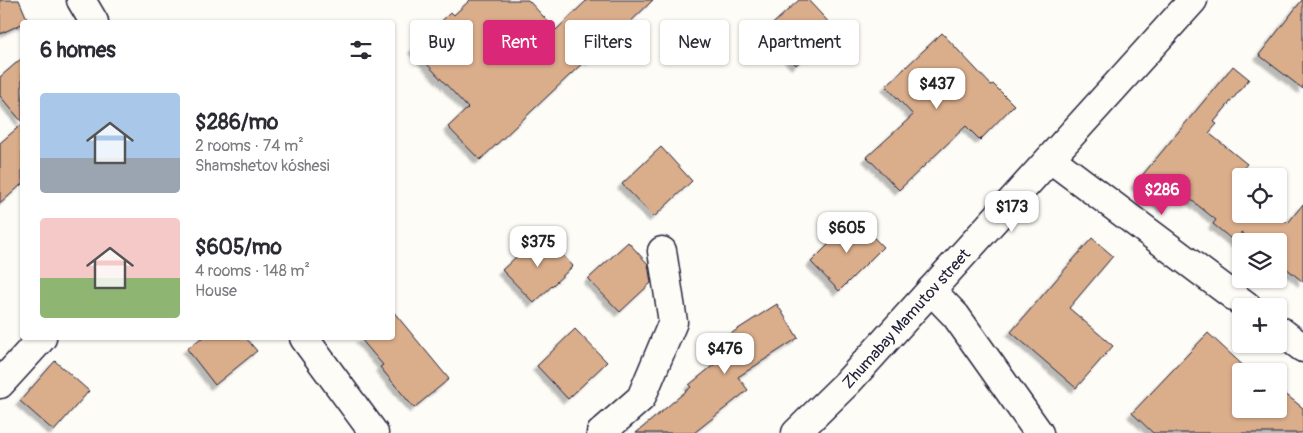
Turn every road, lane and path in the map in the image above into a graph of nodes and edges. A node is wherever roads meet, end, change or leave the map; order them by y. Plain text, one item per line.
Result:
1 (82, 0) edge
2 (1193, 0) edge
3 (93, 20) edge
4 (1052, 159) junction
5 (662, 251) dead end
6 (931, 290) junction
7 (1236, 298) edge
8 (1287, 336) edge
9 (40, 340) edge
10 (305, 340) edge
11 (1303, 348) edge
12 (0, 384) edge
13 (374, 433) edge
14 (601, 433) edge
15 (796, 433) edge
16 (1039, 433) edge

1 - 3 street
2 - 4 street, Zhumabay Mamutov street
4 - 6 street, Zhumabay Mamutov street
4 - 7 street
5 - 14 street
6 - 15 street, Zhumabay Mamutov street
6 - 16 street
8 - 11 street
9 - 12 street
10 - 13 street

